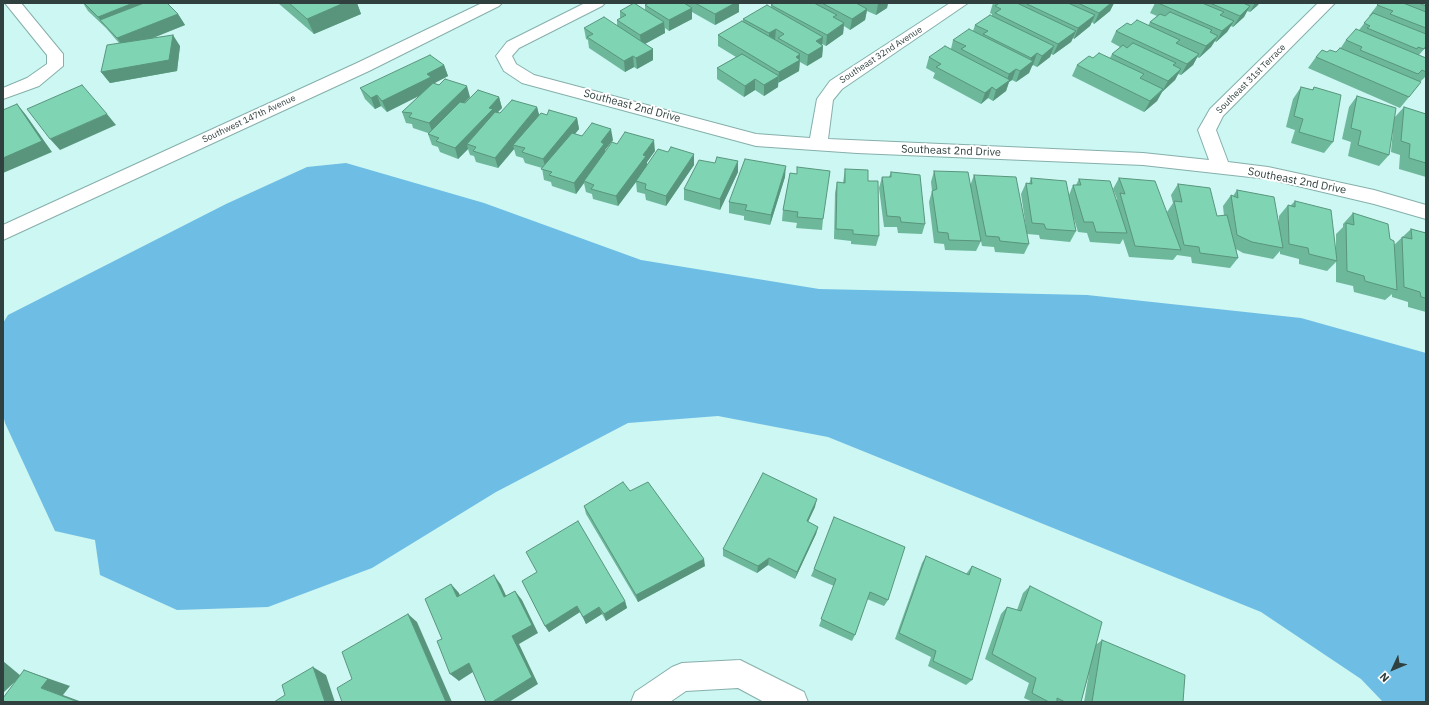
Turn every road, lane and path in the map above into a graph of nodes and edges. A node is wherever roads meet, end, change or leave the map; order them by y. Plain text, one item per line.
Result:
1 (13, 3) edge
2 (494, 3) edge
3 (597, 3) edge
4 (960, 3) edge
5 (1327, 3) edge
6 (3, 94) edge
7 (818, 144) junction
8 (1221, 168) junction
9 (1426, 212) edge
10 (3, 233) edge
11 (646, 702) edge
12 (794, 702) edge

1 - 6 street
2 - 10 street, Southwest 147th Avenue
3 - 7 street, Southeast 2nd Drive
4 - 7 street, Southeast 32nd Avenue
5 - 8 street, Southeast 31st Terrace
7 - 8 street, Southeast 2nd Drive
8 - 9 street, Southeast 2nd Drive
11 - 12 street

